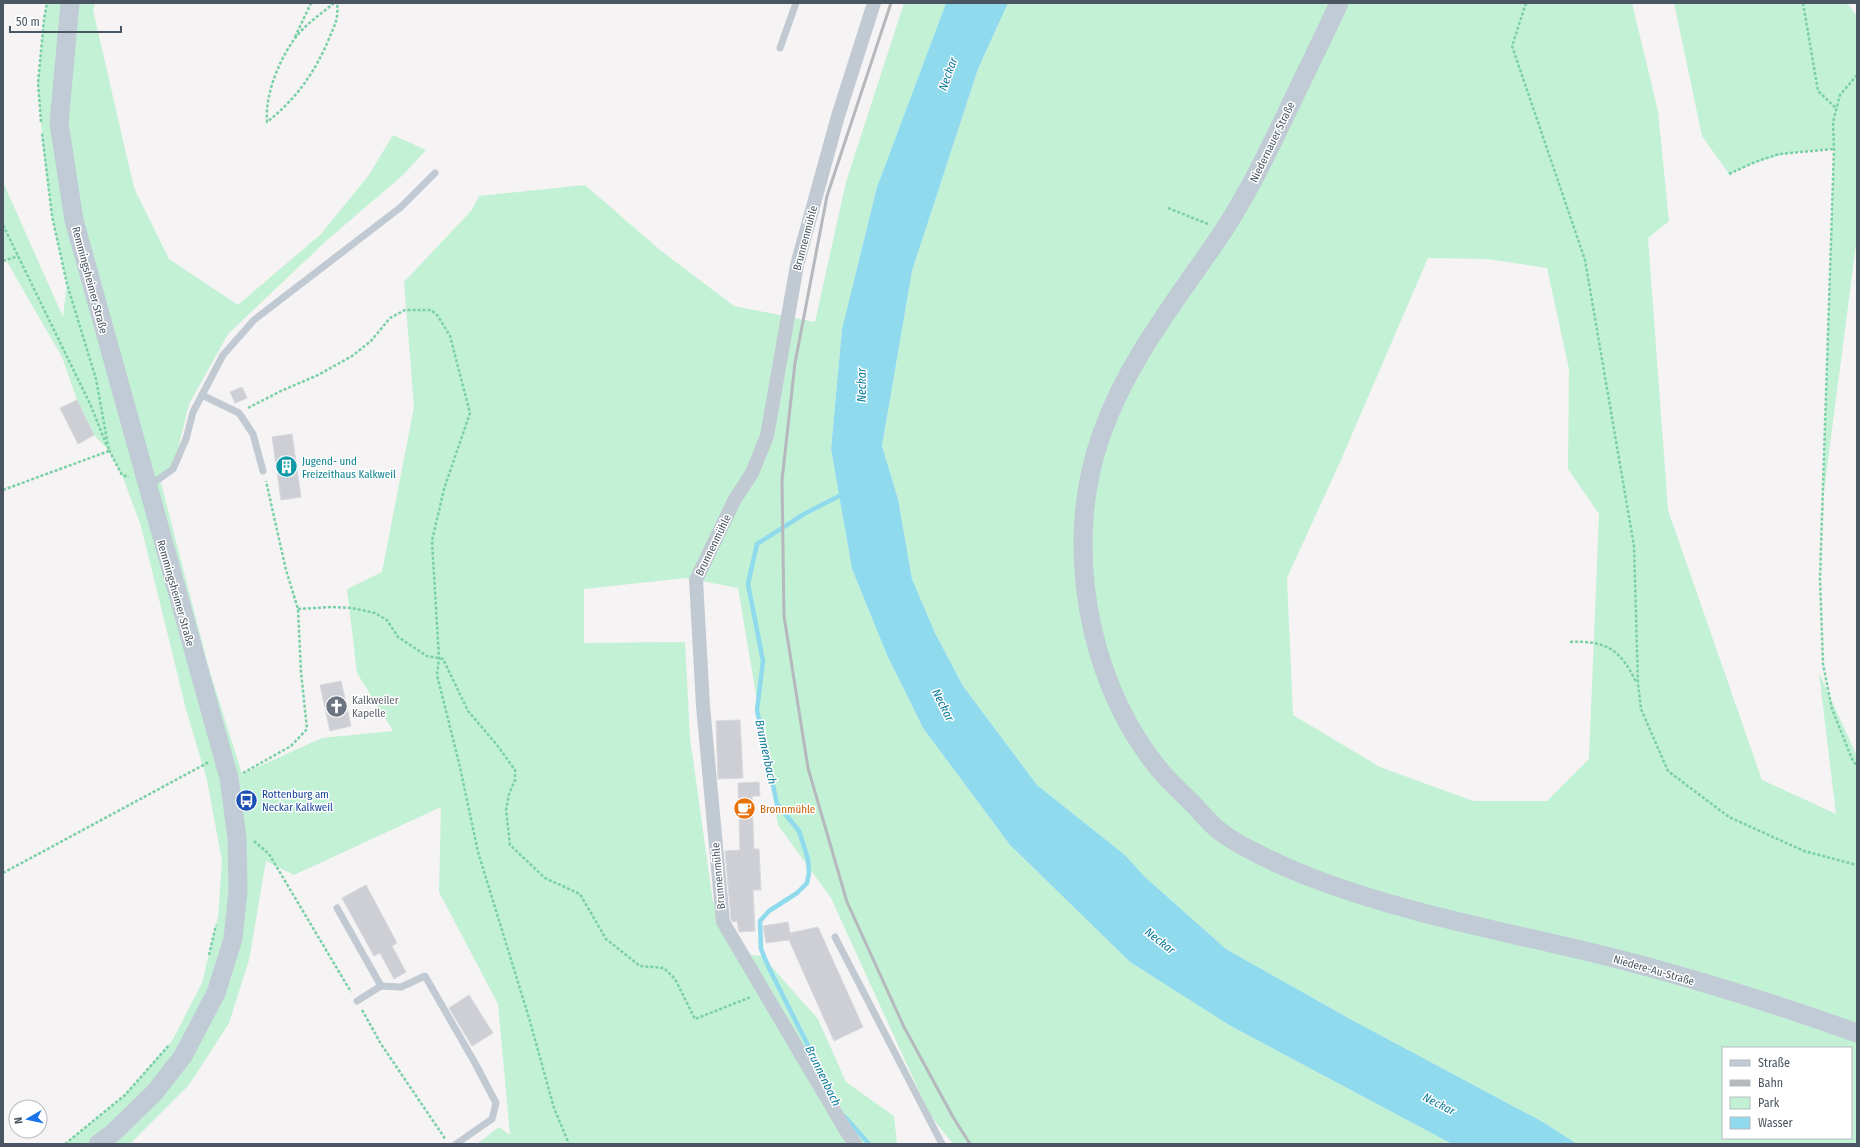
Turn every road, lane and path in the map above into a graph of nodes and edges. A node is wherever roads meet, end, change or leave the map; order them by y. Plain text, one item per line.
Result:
1 (70, 3) edge
2 (311, 3) edge
3 (334, 3) edge
4 (337, 3) edge
5 (796, 3) edge
6 (874, 3) edge
7 (1338, 3) edge
8 (1526, 3) edge
9 (1803, 3) edge
10 (294, 40) junction
11 (780, 48) dead end
12 (1857, 76) edge
13 (1836, 109) junction
14 (1834, 149) junction
15 (436, 174) dead end
16 (1729, 174) dead end
17 (1168, 208) dead end
18 (3, 225) edge
19 (1222, 233) junction
20 (18, 256) junction
21 (3, 261) edge
22 (1192, 274) joint
23 (202, 395) junction
24 (239, 413) junction
25 (109, 451) junction
26 (263, 471) joint
27 (146, 484) junction
28 (3, 490) edge
29 (298, 609) junction
30 (1570, 642) dead end
31 (439, 658) junction
32 (1638, 684) junction
33 (215, 758) junction
34 (1857, 766) edge
35 (210, 769) dead end
36 (229, 778) junction
37 (237, 838) junction
38 (1857, 865) edge
39 (3, 872) edge
40 (338, 908) dead end
41 (218, 917) dead end
42 (835, 937) dead end
43 (207, 961) dead end
44 (381, 986) junction
45 (763, 993) junction
46 (357, 1001) junction
47 (1857, 1033) edge
48 (172, 1040) dead end
49 (65, 1144) edge
50 (98, 1144) edge
51 (448, 1144) edge
52 (456, 1144) edge
53 (568, 1144) edge
54 (856, 1144) edge
55 (942, 1144) edge

1 - 27 main road, Remmingsheimer Straße
2 - 10 path
3 - 10 path
4 - 10 path
5 - 11 lane
6 - 45 street, Brunnenmühle
7 - 19 main road, Niedernauer Straße
8 - 32 path
9 - 13 path
12 - 13 path
13 - 14 path
14 - 16 path
14 - 34 path
15 - 23 lane
17 - 19 path
18 - 20 path
19 - 22 main road, Niedernauer Straße
20 - 21 path
20 - 25 path
22 - 47 main road, Niedere-Au-Straße
23 - 24 lane
23 - 27 lane
24 - 26 lane
24 - 31 path
25 - 27 path
25 - 28 path
26 - 29 path
27 - 33 main road, Remmingsheimer Straße
29 - 31 path
29 - 36 path
30 - 32 path
31 - 45 path
31 - 53 path
32 - 38 path
33 - 35 path
33 - 36 main road, Remmingsheimer Straße
33 - 39 path
36 - 37 main road, Remmingsheimer Straße
37 - 46 path
37 - 50 main road, Remmingsheimer Straße
40 - 44 lane
41 - 43 path
42 - 55 lane
44 - 46 lane
44 - 52 lane
45 - 54 street, Brunnenmühle
46 - 51 path
48 - 49 path

